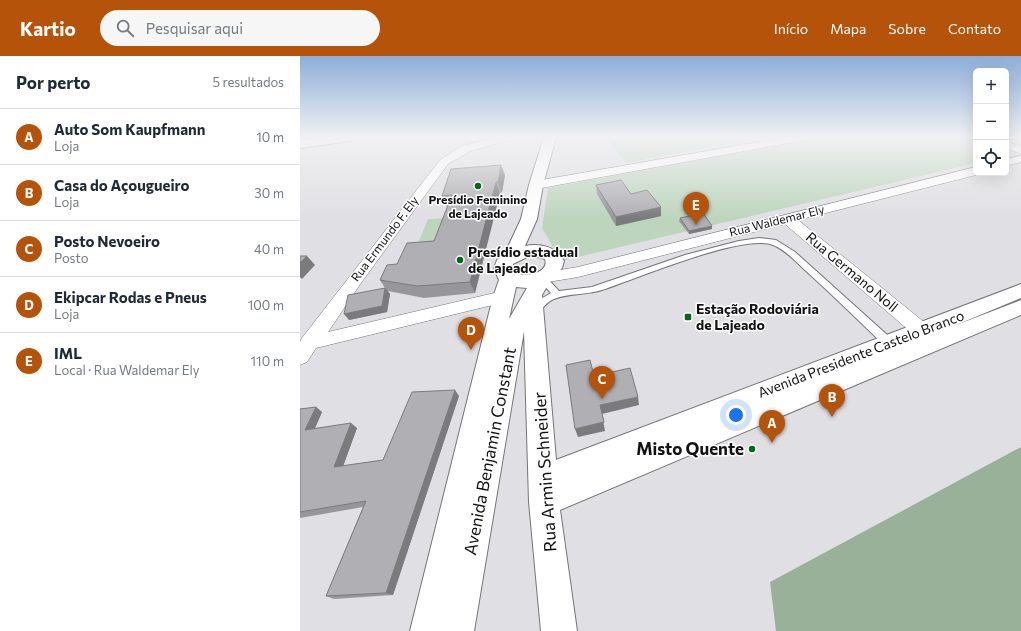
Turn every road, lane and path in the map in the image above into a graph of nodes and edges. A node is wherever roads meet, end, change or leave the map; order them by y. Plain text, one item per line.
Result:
1 (444, 164) edge
2 (542, 164) edge
3 (655, 164) edge
4 (973, 172) edge
5 (536, 185) junction
6 (787, 218) junction
7 (529, 219) junction
8 (544, 251) junction
9 (508, 277) junction
10 (1021, 291) edge
11 (541, 296) junction
12 (1021, 307) edge
13 (928, 336) junction
14 (895, 349) junction
15 (304, 350) edge
16 (544, 490) junction
17 (428, 631) edge
18 (456, 631) edge
19 (559, 631) edge

1 - 15 street, Rua Ermundo F. Ely
2 - 5 main road, Avenida Benjamin Constant
3 - 5 street
4 - 6 street, Rua Waldemar Ely
5 - 7 main road, Avenida Benjamin Constant
6 - 11 street, Rua Waldemar Ely
6 - 13 street, Rua Germano Noll
7 - 8 main road
7 - 9 main road, Avenida Benjamin Constant
8 - 9 main road
8 - 11 main road, Avenida Benjamin Constant
9 - 11 main road
9 - 15 street
9 - 17 main road, Avenida Benjamin Constant
10 - 13 main road, Avenida Presidente Castelo Branco
11 - 14 lane
11 - 16 main road, Rua Armin Schneider
11 - 18 main road, Avenida Benjamin Constant
12 - 13 main road, Avenida Presidente Castelo Branco
13 - 14 main road, Avenida Presidente Castelo Branco
14 - 16 main road, Avenida Presidente Castelo Branco
16 - 19 main road, Rua Armin Schneider

